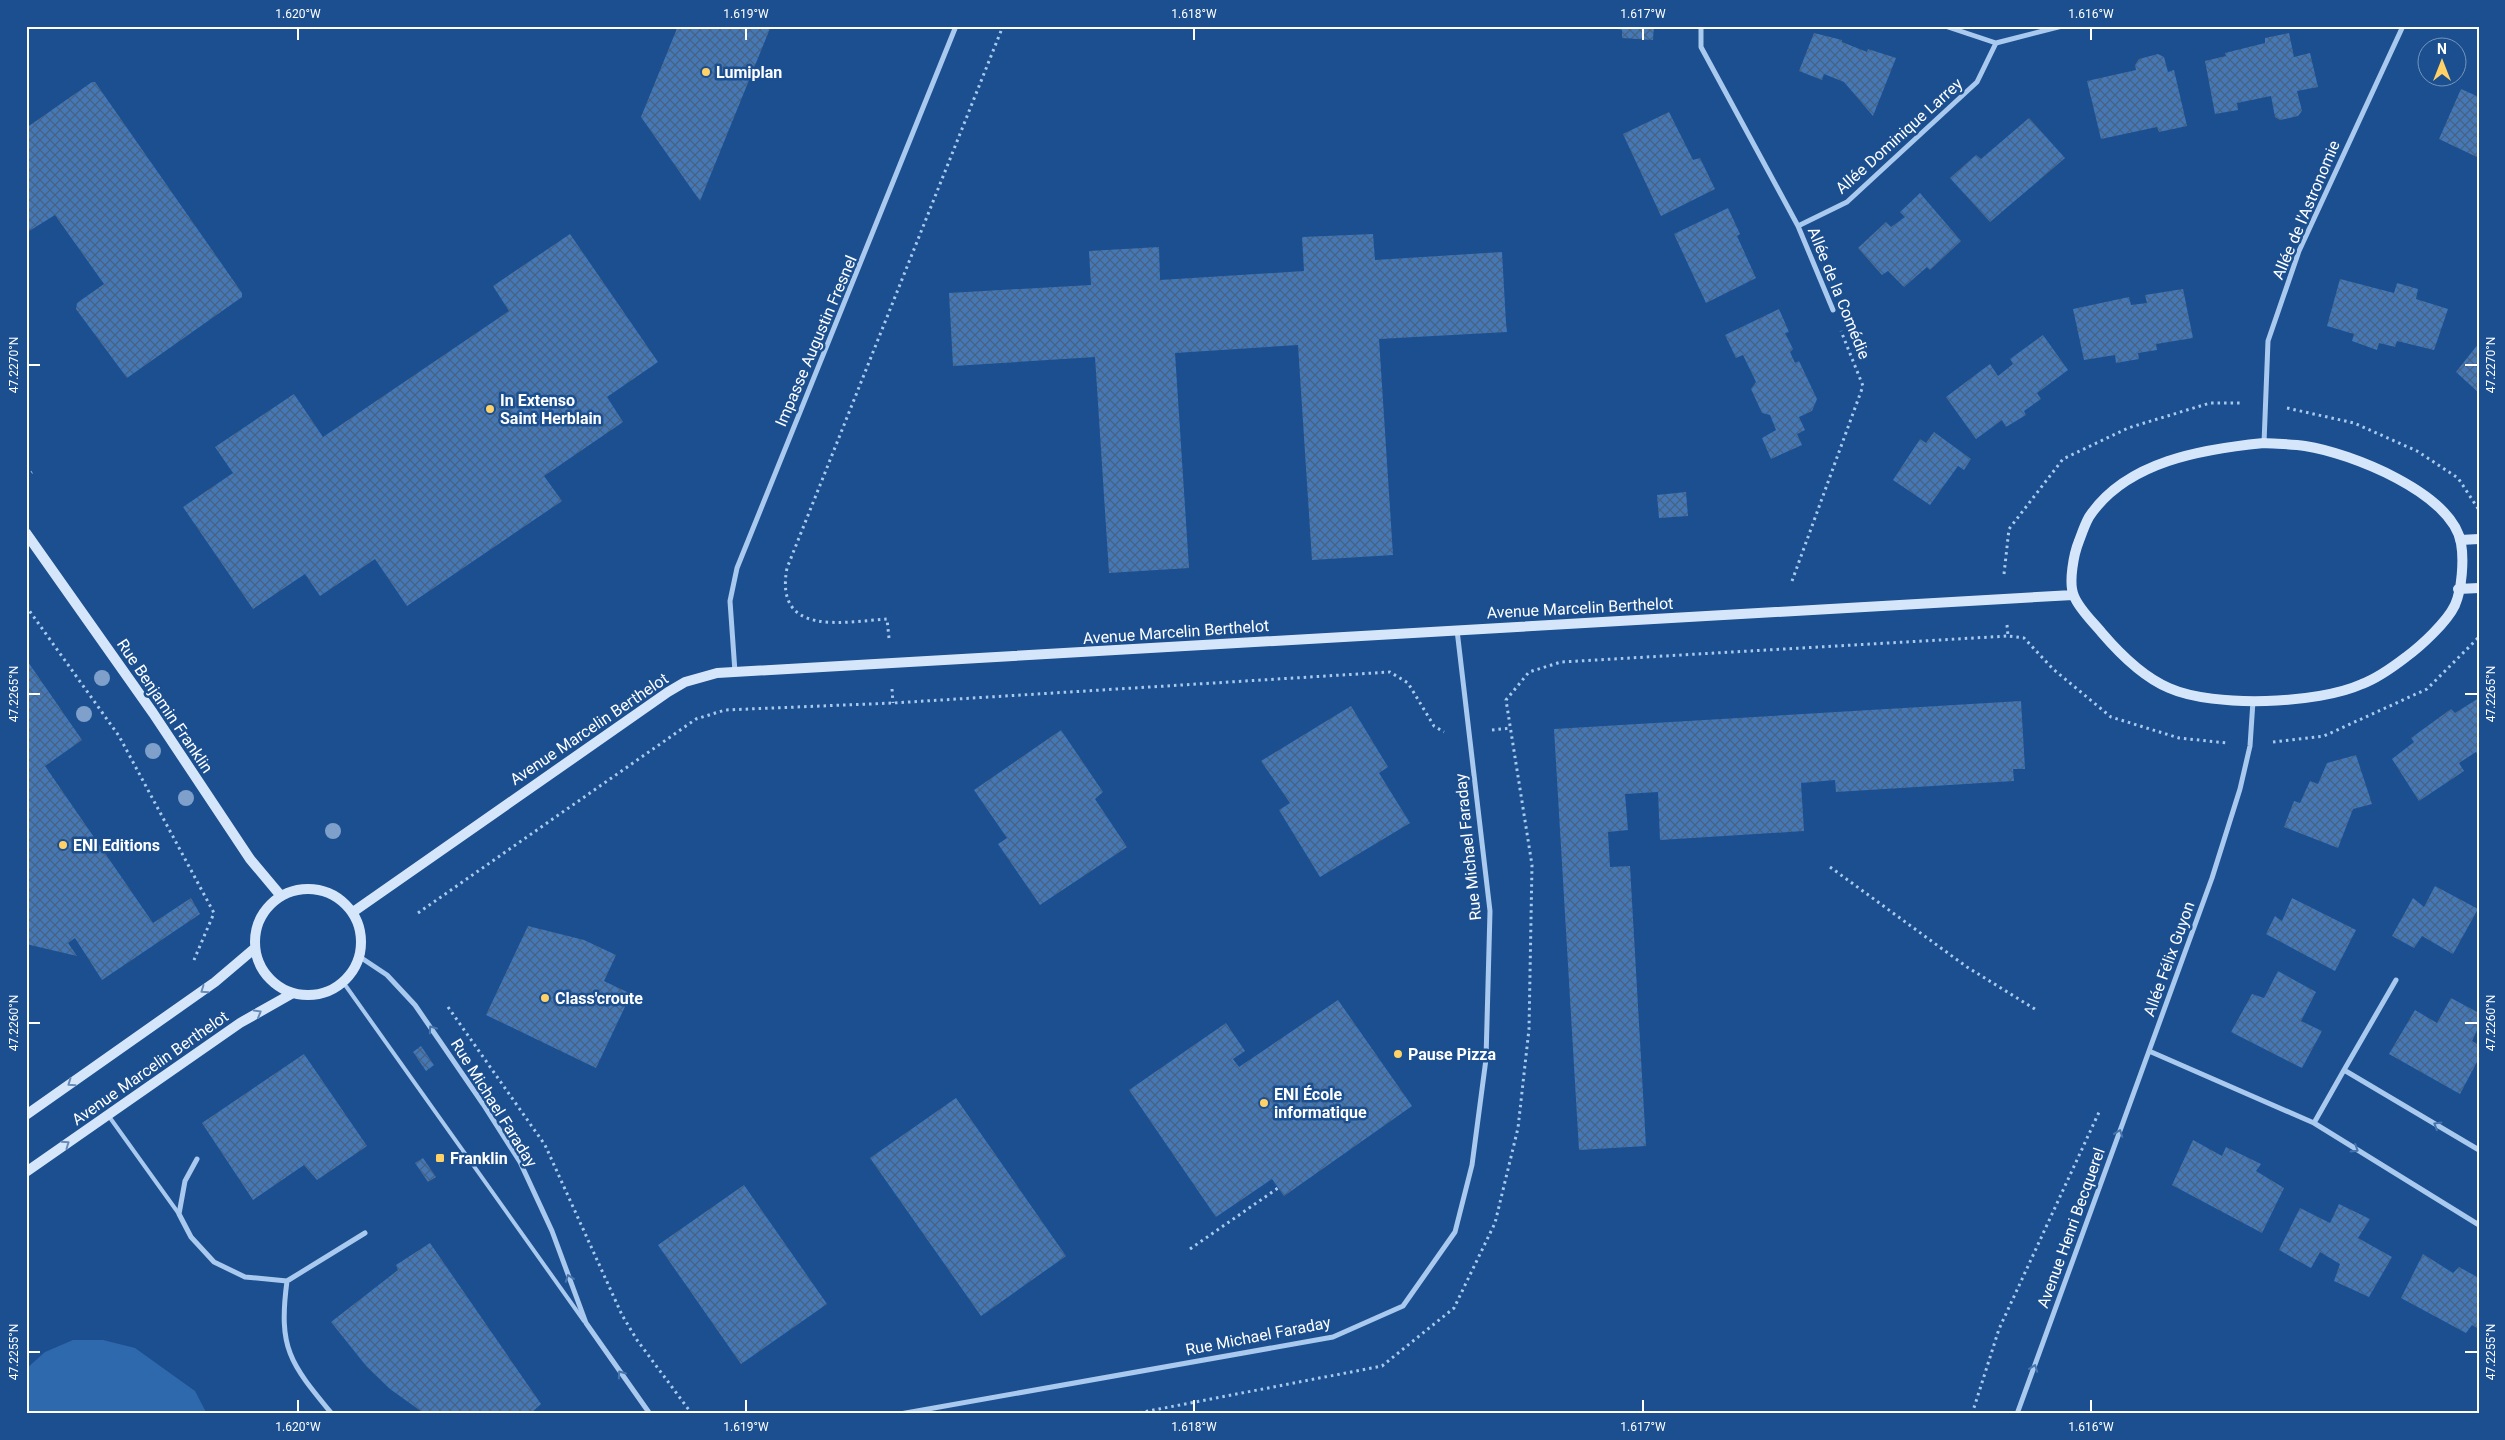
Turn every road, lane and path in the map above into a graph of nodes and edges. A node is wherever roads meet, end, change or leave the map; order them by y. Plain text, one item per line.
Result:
1 (956, 26) edge
2 (1003, 26) edge
3 (1702, 26) edge
4 (1945, 26) edge
5 (2062, 26) edge
6 (2403, 26) edge
7 (1996, 43) junction
8 (1798, 226) junction
9 (1833, 310) joint
10 (2264, 443) junction
11 (32, 472) dead end
12 (26, 476) edge
13 (26, 533) edge
14 (2479, 539) edge
15 (2460, 540) junction
16 (1792, 581) dead end
17 (2479, 588) edge
18 (2458, 589) junction
19 (2073, 595) junction
20 (26, 606) edge
21 (1457, 630) junction
22 (2008, 636) dead end
23 (890, 663) junction
24 (735, 672) junction
25 (2253, 702) junction
26 (893, 703) junction
27 (1511, 728) junction
28 (1468, 734) junction
29 (1830, 867) dead end
30 (281, 896) junction
31 (353, 912) junction
32 (418, 913) dead end
33 (255, 948) junction
34 (360, 957) junction
35 (194, 960) dead end
36 (2396, 980) dead end
37 (343, 982) junction
38 (293, 993) junction
39 (2038, 1011) dead end
40 (2149, 1051) junction
41 (2344, 1070) junction
42 (2101, 1108) dead end
43 (26, 1115) edge
44 (108, 1115) junction
45 (2314, 1123) junction
46 (2479, 1150) edge
47 (197, 1159) dead end
48 (26, 1172) edge
49 (1278, 1188) dead end
50 (179, 1214) junction
51 (2479, 1225) edge
52 (365, 1233) dead end
53 (1190, 1249) dead end
54 (287, 1281) junction
55 (586, 1323) junction
56 (332, 1414) edge
57 (650, 1414) edge
58 (900, 1414) edge
59 (1132, 1414) edge
60 (1972, 1414) edge
61 (2017, 1414) edge

1 - 24 street, Impasse Augustin Fresnel
2 - 23 path
3 - 8 street, Allée de la Comédie
4 - 7 street
5 - 7 street
6 - 10 street, Allée de l'Astronomie
7 - 8 street, Allée Dominique Larrey
8 - 9 street, Allée de la Comédie
9 - 16 path, Allée de la Comédie
10 - 15 street
10 - 19 street
11 - 12 path
13 - 30 street, Rue Benjamin Franklin
14 - 15 street
15 - 18 street
17 - 18 street
18 - 25 street
19 - 21 street, Avenue Marcelin Berthelot
19 - 25 street
20 - 35 path
21 - 23 street, Avenue Marcelin Berthelot
21 - 28 street, Rue Michael Faraday
22 - 27 path
23 - 24 street, Avenue Marcelin Berthelot
23 - 26 path
24 - 31 street, Avenue Marcelin Berthelot
25 - 40 street, Allée Félix Guyon
26 - 28 path
26 - 32 path
27 - 28 path
27 - 59 path
28 - 58 street, Rue Michael Faraday
29 - 39 path
30 - 31 street
30 - 33 street
31 - 34 street
33 - 38 street
33 -> 43 street, Avenue Marcelin Berthelot
34 - 37 street
55 -> 34 street, Rue Michael Faraday
36 - 41 street
37 - 38 street
37 - 55 lane
44 -> 38 street, Avenue Marcelin Berthelot
40 - 45 street
61 -> 40 street, Avenue Henri Becquerel
41 - 45 street
46 -> 41 street
42 - 60 path
48 -> 44 street, Avenue Marcelin Berthelot
44 - 50 lane
45 -> 51 street
47 - 50 street
49 - 53 path
50 - 54 street
52 - 54 street
54 - 56 street
57 -> 55 street, Rue Michael Faraday

